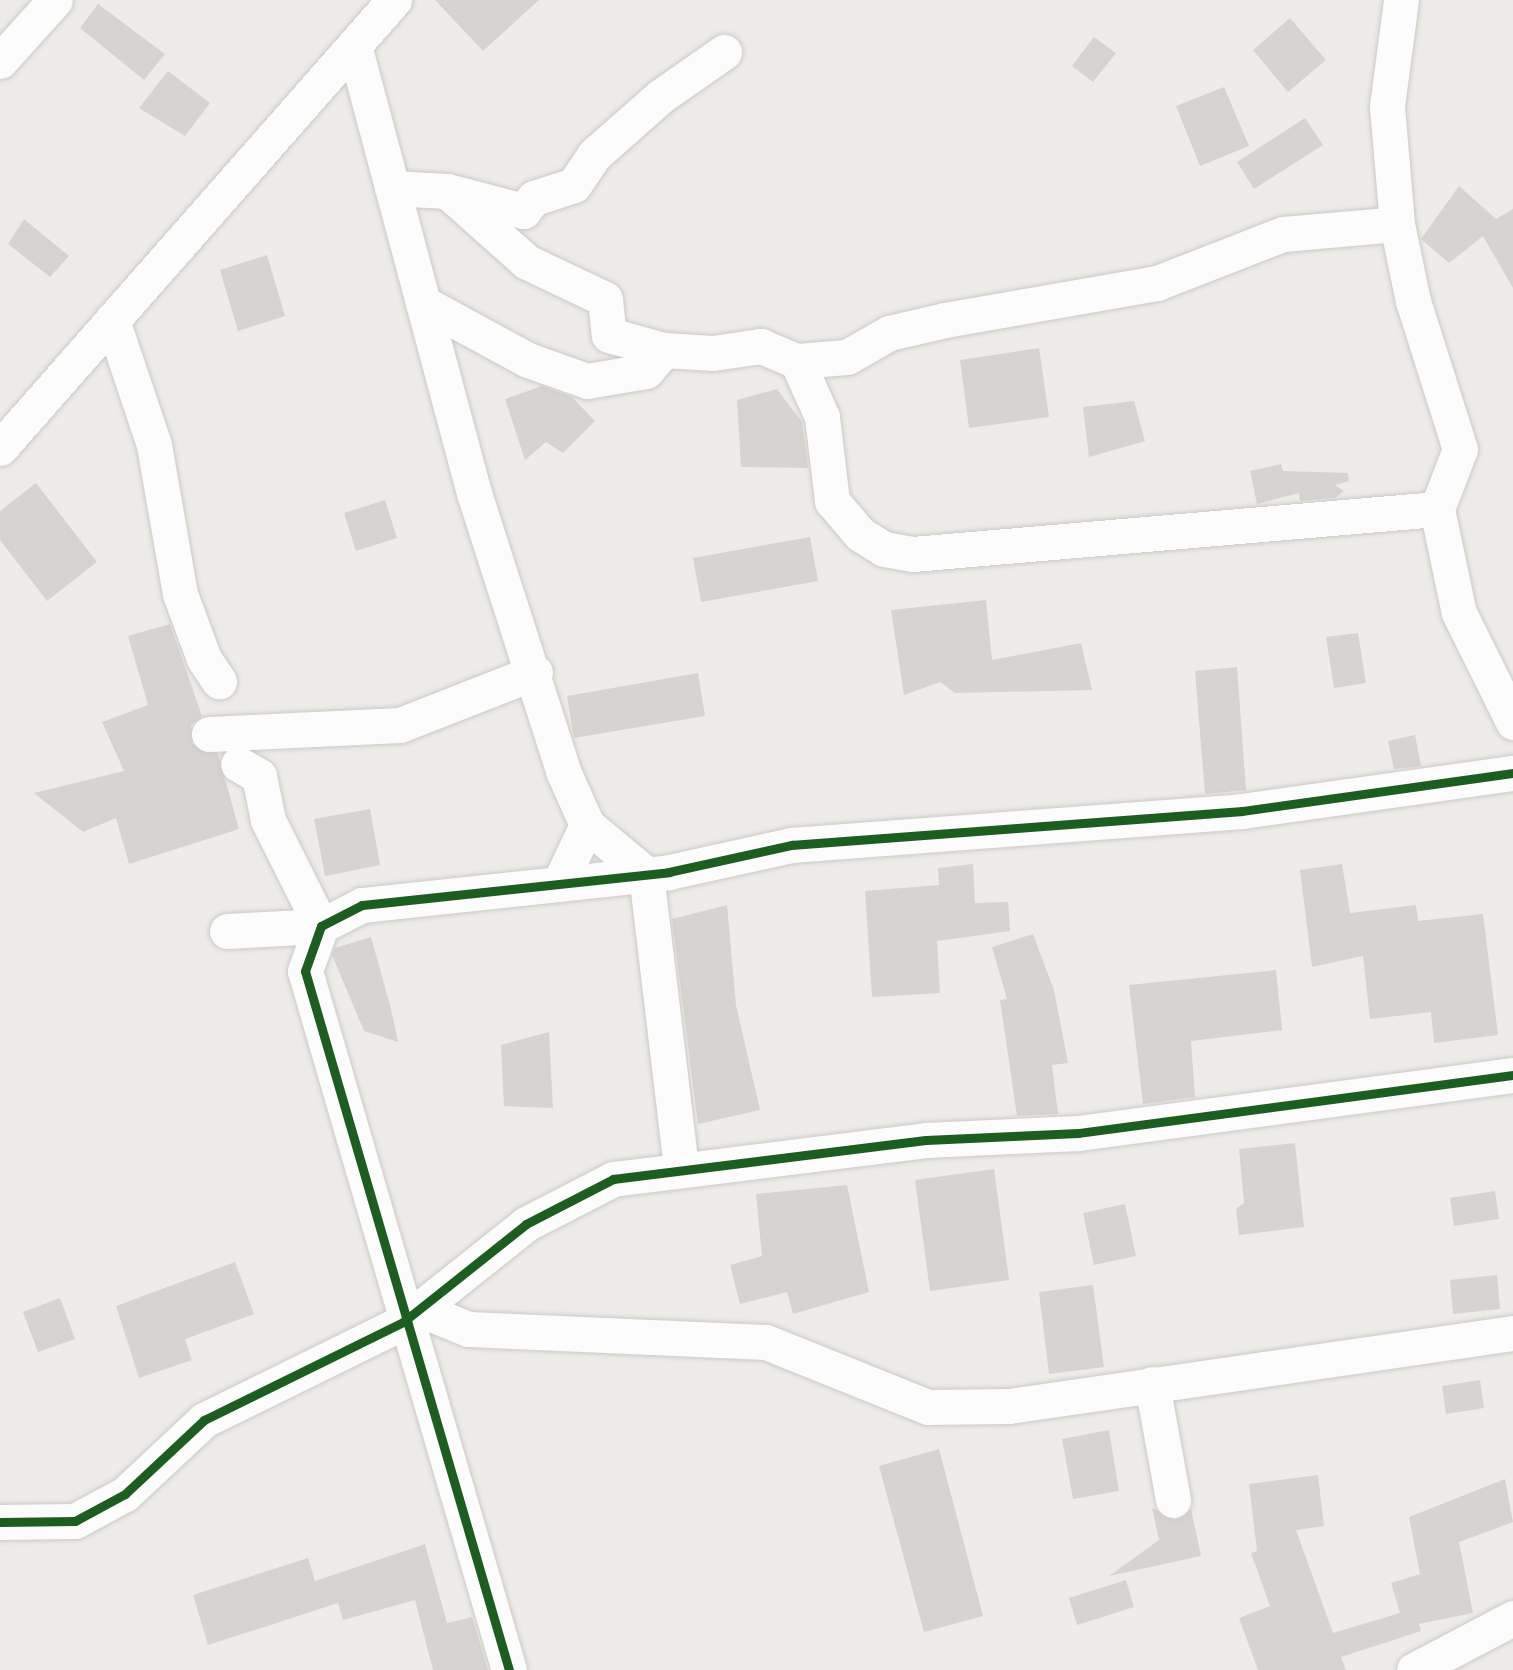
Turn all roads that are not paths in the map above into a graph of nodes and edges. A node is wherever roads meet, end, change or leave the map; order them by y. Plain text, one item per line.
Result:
1 (55, 0) edge
2 (394, 0) edge
3 (1401, 0) edge
4 (355, 48) junction
5 (724, 52) dead end
6 (0, 61) edge
7 (392, 188) junction
8 (447, 191) junction
9 (1396, 223) junction
10 (424, 303) junction
11 (111, 320) junction
12 (664, 350) junction
13 (796, 361) junction
14 (0, 448) edge
15 (1437, 509) junction
16 (535, 672) junction
17 (219, 681) dead end
18 (1513, 722) edge
19 (209, 734) dead end
20 (238, 764) dead end
21 (1513, 773) edge
22 (587, 825) junction
23 (646, 874) junction
24 (559, 884) junction
25 (321, 926) junction
26 (227, 931) dead end
27 (1513, 1075) edge
28 (681, 1168) junction
29 (411, 1316) junction
30 (1513, 1332) edge
31 (1152, 1384) junction
32 (1172, 1500) dead end
33 (0, 1522) edge
34 (1513, 1618) edge
35 (509, 1670) edge
36 (1413, 1670) edge

1 - 6 street
2 - 4 street
3 - 9 street
4 - 7 street
4 - 11 street
5 - 8 street
7 - 8 street
7 - 10 street
8 - 12 street
9 - 13 street
9 - 15 street
10 - 12 street
10 - 16 street
11 - 14 street
11 - 17 street
12 - 13 street
13 - 15 street
15 - 18 street
16 - 19 street
16 - 22 street
20 - 25 street
21 - 23 street
22 - 23 street
22 - 24 street
23 - 24 street
23 - 28 street
24 - 25 street
25 - 26 street
25 - 29 street
27 - 28 street
28 - 29 street
29 - 31 street
29 - 33 street
29 - 35 street
30 - 31 street
31 - 32 street
34 - 36 street

